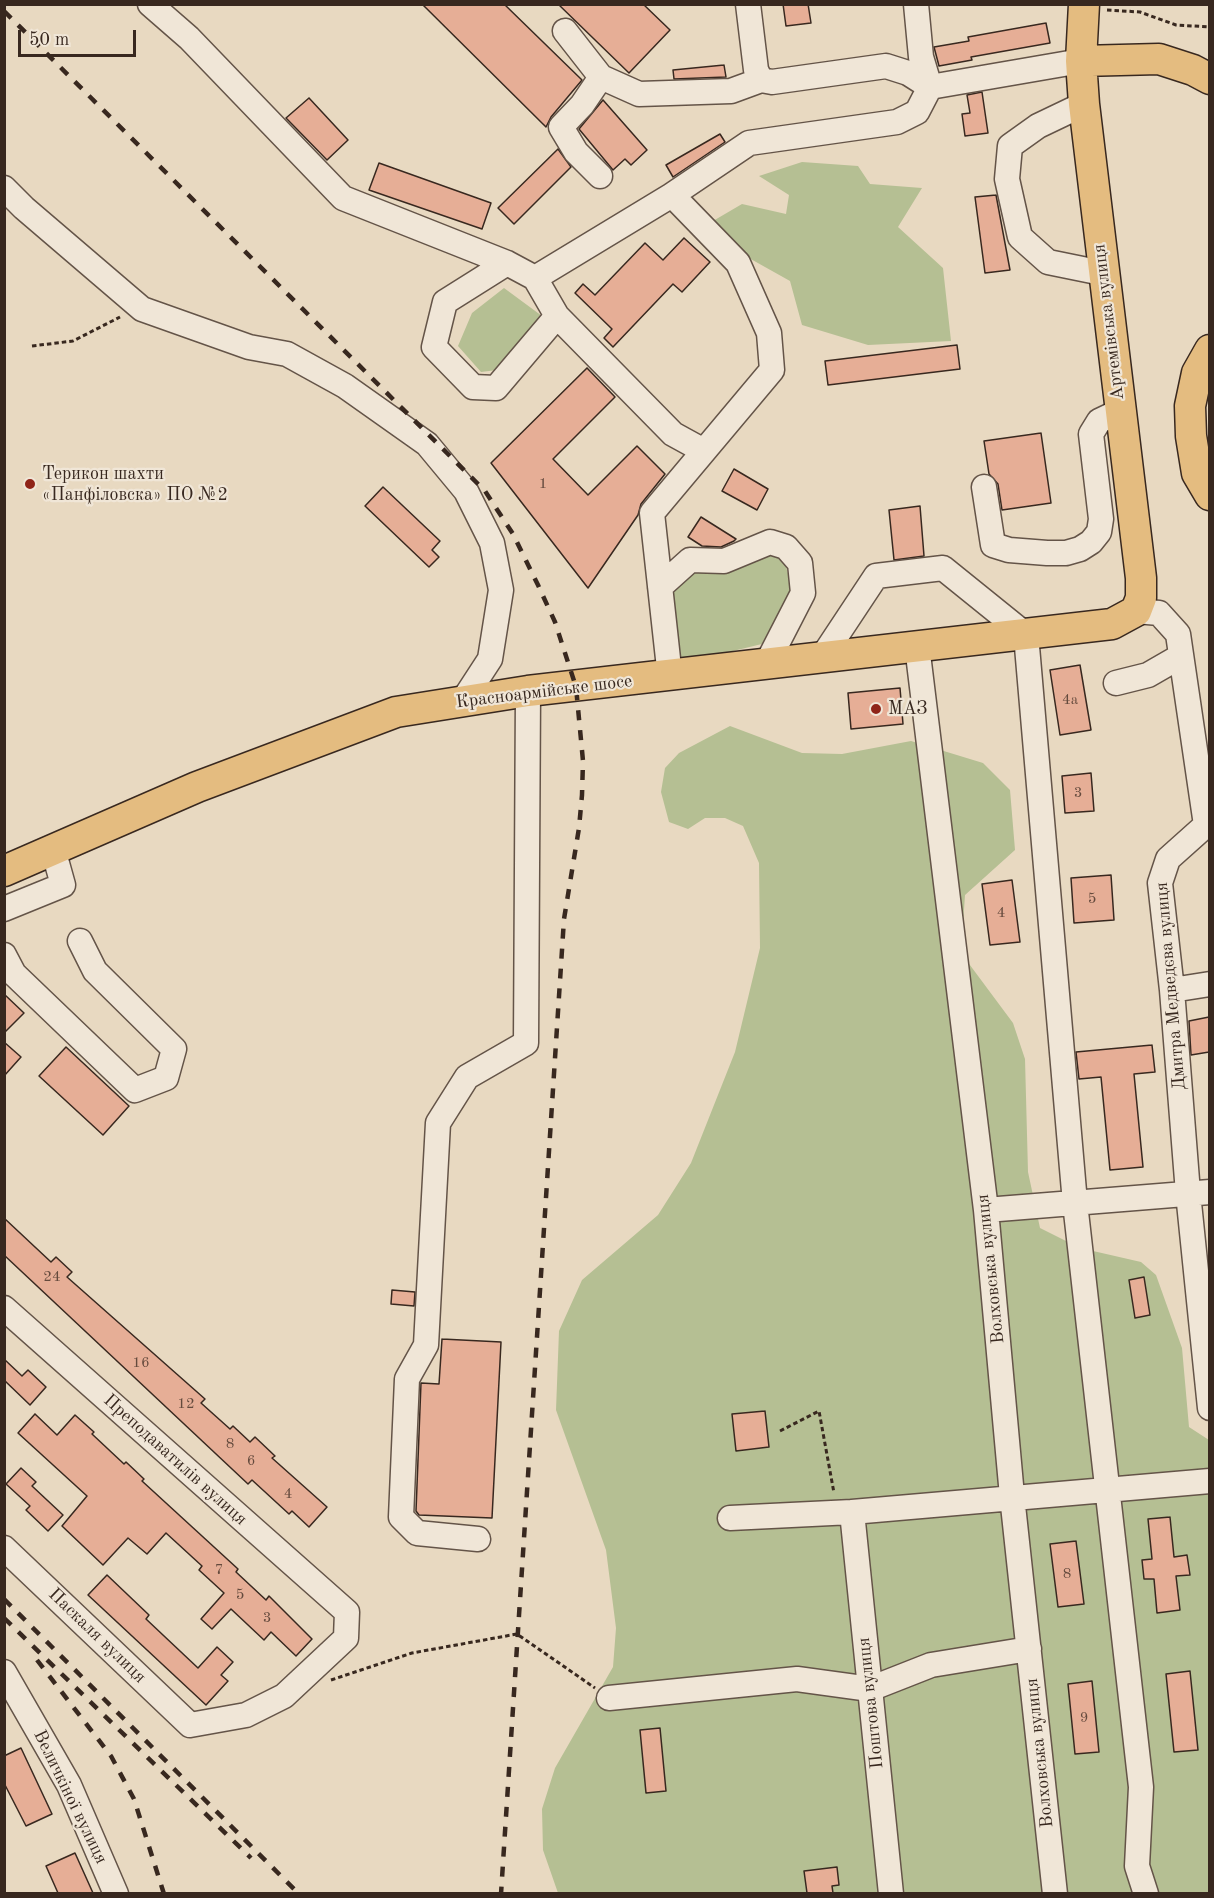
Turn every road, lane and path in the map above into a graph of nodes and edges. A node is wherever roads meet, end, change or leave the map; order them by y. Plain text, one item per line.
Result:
1 (150, 4) edge
2 (748, 4) edge
3 (916, 4) edge
4 (1084, 7) edge
5 (1209, 27) edge
6 (565, 31) dead end
7 (1081, 61) junction
8 (602, 77) junction
9 (1209, 79) edge
10 (761, 80) junction
11 (930, 87) junction
12 (1084, 104) junction
13 (600, 176) dead end
14 (4, 188) edge
15 (672, 195) junction
16 (507, 263) junction
17 (1102, 273) junction
18 (535, 278) junction
19 (142, 309) junction
20 (557, 316) junction
21 (32, 346) dead end
22 (1209, 350) edge
23 (1120, 411) junction
24 (704, 451) junction
25 (984, 487) dead end
26 (1209, 495) edge
27 (660, 587) junction
28 (1124, 617) junction
29 (1026, 635) junction
30 (917, 646) junction
31 (1181, 656) junction
32 (821, 658) junction
33 (766, 665) junction
34 (670, 677) junction
35 (1116, 683) dead end
36 (528, 691) junction
37 (1186, 691) junction
38 (462, 702) junction
39 (1209, 718) edge
40 (1208, 827) edge
41 (53, 849) junction
42 (4, 871) edge
43 (4, 909) edge
44 (81, 941) dead end
45 (4, 955) edge
46 (1209, 984) edge
47 (1172, 990) junction
48 (1199, 1192) edge
49 (1075, 1203) junction
50 (986, 1210) junction
51 (4, 1308) edge
52 (1209, 1408) edge
53 (780, 1431) dead end
54 (1209, 1481) edge
55 (1107, 1489) junction
56 (1012, 1496) junction
57 (845, 1512) junction
58 (730, 1518) dead end
59 (478, 1539) dead end
60 (4, 1548) edge
61 (1029, 1649) junction
62 (4, 1672) edge
63 (327, 1682) dead end
64 (870, 1689) junction
65 (609, 1698) joint
66 (190, 1725) joint
67 (116, 1893) edge
68 (891, 1893) edge
69 (1055, 1893) edge
70 (1146, 1893) edge

1 - 16 street
2 - 10 street
3 - 11 street
4 - 5 path
4 - 7 main road, Артемівська вулиця
6 - 8 street
7 - 9 main road
7 - 11 street
7 - 12 main road, Артемівська вулиця
8 - 10 street
8 - 13 street
10 - 11 street
11 - 15 street
12 - 17 main road, Артемівська вулиця
12 - 17 street
14 - 19 street
15 - 18 street
15 - 24 street
16 - 18 street
16 - 20 street
17 - 23 main road, Артемівська вулиця
18 - 20 street
19 - 21 path
19 - 38 street
20 - 24 street
22 - 26 main road
23 - 25 street
23 - 28 main road, Артемівська вулиця
24 - 27 street
27 - 33 street
27 - 34 street
28 - 29 main road, Красноармійське шосе
28 - 31 street, Дмитра Медведєва вулиця
29 - 30 main road, Красноармійське шосе
29 - 32 street
29 - 49 street
30 - 32 main road, Красноармійське шосе
30 - 50 street, Волховська вулиця
31 - 35 street
31 - 37 street, Дмитра Медведєва вулиця
32 - 33 main road, Красноармійське шосе
33 - 34 main road, Красноармійське шосе
34 - 36 main road, Красноармійське шосе
36 - 38 main road, Красноармійське шосе
36 - 59 street
37 - 39 street
37 - 40 street, Дмитра Медведєва вулиця
38 - 41 main road, Красноармійське шосе
40 - 47 street, Дмитра Медведєва вулиця
41 - 42 main road, Красноармійське шосе
41 - 43 street
44 - 45 street
46 - 47 street
47 - 48 street, Дмитра Медведєва вулиця
48 - 49 street
48 - 52 street, Дмитра Медведєва вулиця
49 - 50 street
49 - 55 street
50 - 56 street, Волховська вулиця
51 - 66 street, Преподаватилів вулиця
53 - 57 path
54 - 55 street
55 - 56 street
55 - 70 street
56 - 57 street
56 - 61 street, Волховська вулиця
57 - 58 street
57 - 64 street, Поштова вулиця
60 - 66 street, Паскаля вулиця
61 - 64 street
61 - 69 street, Волховська вулиця
62 - 67 street, Величкіної вулиця
63 - 65 path
64 - 65 street
64 - 68 street, Поштова вулиця

